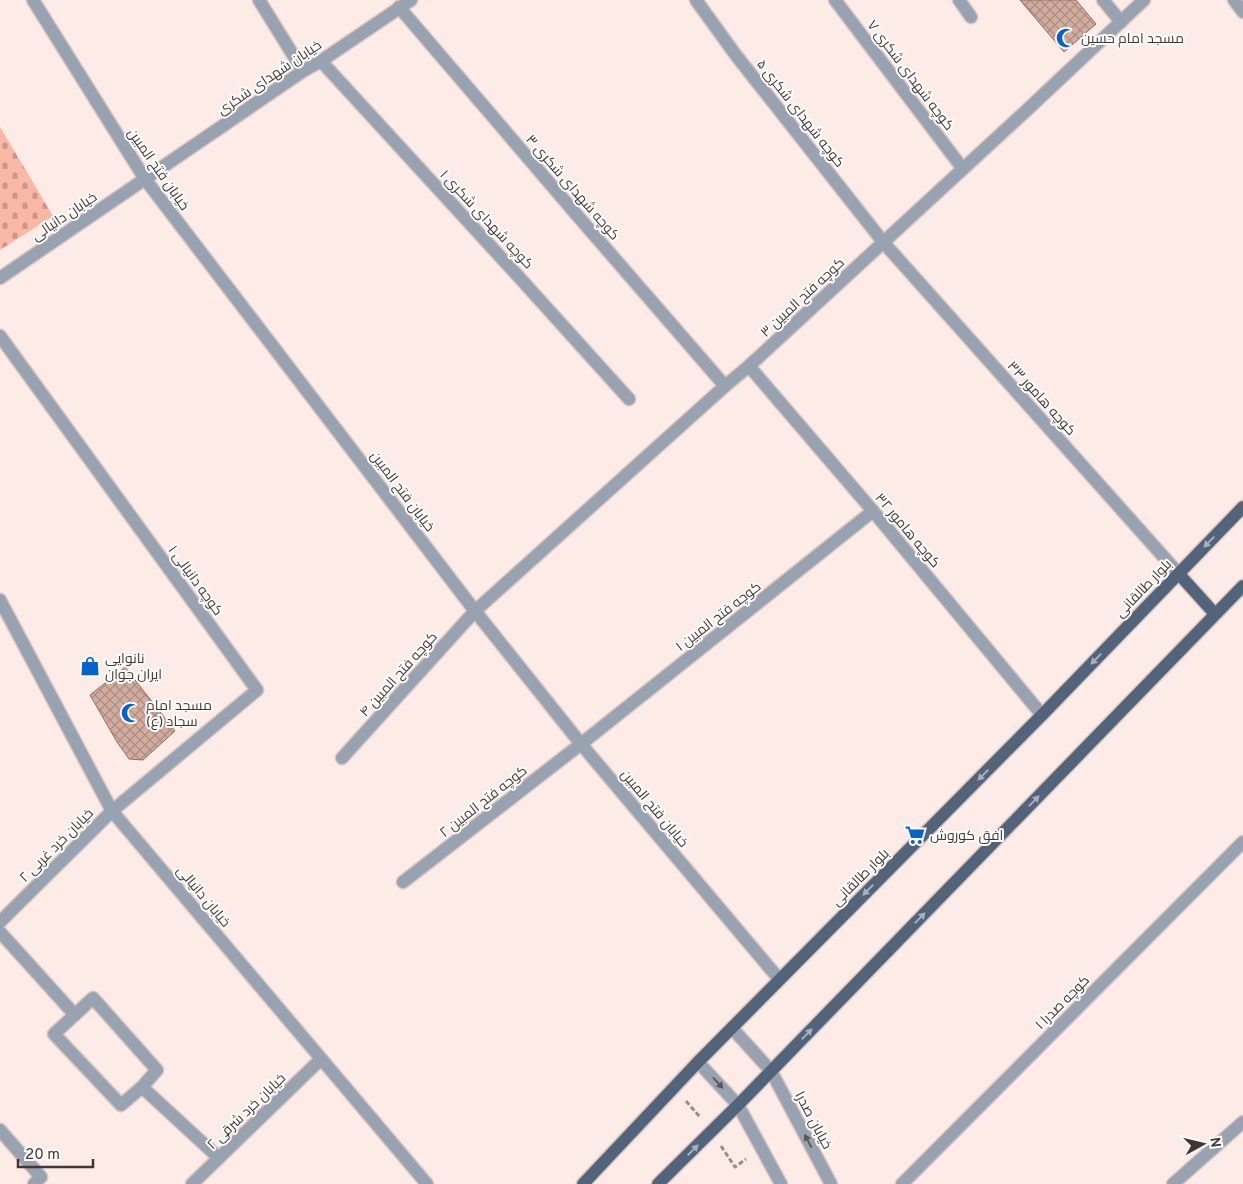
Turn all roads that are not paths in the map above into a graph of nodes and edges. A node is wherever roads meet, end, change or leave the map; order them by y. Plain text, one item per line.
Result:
1 (33, 0) edge
2 (259, 0) edge
3 (696, 0) edge
4 (835, 0) edge
5 (959, 0) edge
6 (1103, 0) edge
7 (1144, 0) edge
8 (1234, 0) edge
9 (405, 3) edge
10 (1243, 12) edge
11 (972, 17) dead end
12 (1121, 22) junction
13 (321, 61) junction
14 (303, 71) junction
15 (963, 168) junction
16 (145, 179) junction
17 (884, 243) junction
18 (0, 278) edge
19 (0, 336) edge
20 (749, 366) junction
21 (725, 386) junction
22 (629, 399) dead end
23 (1243, 507) edge
24 (873, 511) junction
25 (1178, 573) junction
26 (1243, 586) edge
27 (0, 600) edge
28 (475, 611) junction
29 (1216, 614) junction
30 (1042, 715) junction
31 (581, 744) junction
32 (342, 758) dead end
33 (112, 811) junction
34 (1243, 842) edge
35 (403, 882) dead end
36 (0, 922) edge
37 (0, 932) edge
38 (779, 979) junction
39 (74, 1015) junction
40 (732, 1028) junction
41 (321, 1059) junction
42 (698, 1062) junction
43 (771, 1071) junction
44 (142, 1087) junction
45 (738, 1105) junction
46 (1243, 1122) edge
47 (0, 1130) edge
48 (219, 1158) junction
49 (34, 1184) edge
50 (192, 1184) edge
51 (427, 1184) edge
52 (583, 1184) edge
53 (658, 1184) edge
54 (781, 1184) edge
55 (831, 1184) edge
56 (902, 1184) edge
57 (1173, 1184) edge

1 - 16 street, خیابان فتح المبین
2 - 14 street
3 - 17 street, کوچه شهدای شکری ۵
4 - 15 street, کوچه شهدای شکری ۷
5 - 11 street
6 - 12 street
7 - 12 street, کوچه فتح المبین ۳
8 - 10 street
9 - 13 street, خیابان شهدای شکری
9 - 21 street, کوچه شهدای شکری ۳
12 - 15 street, کوچه فتح المبین ۳
13 - 14 street, خیابان شهدای شکری
13 - 22 street, کوچه شهدای شکری ۱
14 - 16 street, خیابان شهدای شکری
15 - 17 street, کوچه فتح المبین ۳
16 - 18 street, خیابان دانیالی
16 - 28 street, خیابان فتح المبین
17 - 20 street, کوچه فتح المبین ۳
17 - 25 street, کوچه هامور ۳۳
19 - 33 street, کوچه دانیالی ۱
20 - 21 street, کوچه فتح المبین ۳
20 - 24 street, کوچه هامور ۳۲
21 - 28 street, کوچه فتح المبین ۳
23 -> 25 main road, بلوار طالقانی
24 - 30 street, کوچه هامور ۳۲
24 - 31 street, کوچه فتح المبین ۱
25 - 29 main road
25 -> 30 main road, بلوار طالقانی
26 - 29 main road
27 - 33 street, خیابان دانیالی
28 - 31 street, خیابان فتح المبین
28 - 32 street, کوچه فتح المبین ۴
43 -> 29 main road
30 -> 38 main road, بلوار طالقانی
31 - 35 street, کوچه فتح المبین ۲
31 - 38 street, خیابان فتح المبین
33 - 36 street, خیابان خرد غربی ۲
33 - 41 street, خیابان دانیالی
34 - 56 street, کوچه صدرا ۱
37 - 39 street
38 - 40 main road, بلوار طالقانی
39 - 44 street
39 - 44 street
40 - 42 main road, بلوار طالقانی
40 - 43 street, خیابان صدرا
41 - 48 street, خیابان خرد شرقی ۲
41 - 51 street, خیابان دانیالی
42 -> 45 street
42 - 52 main road, بلوار طالقانی
43 - 45 main road
55 -> 43 street, خیابان صدرا
44 - 48 street
53 -> 45 main road
45 - 54 street
46 - 57 street
47 - 49 street
48 - 50 street, خیابان خرد شرقی ۲

